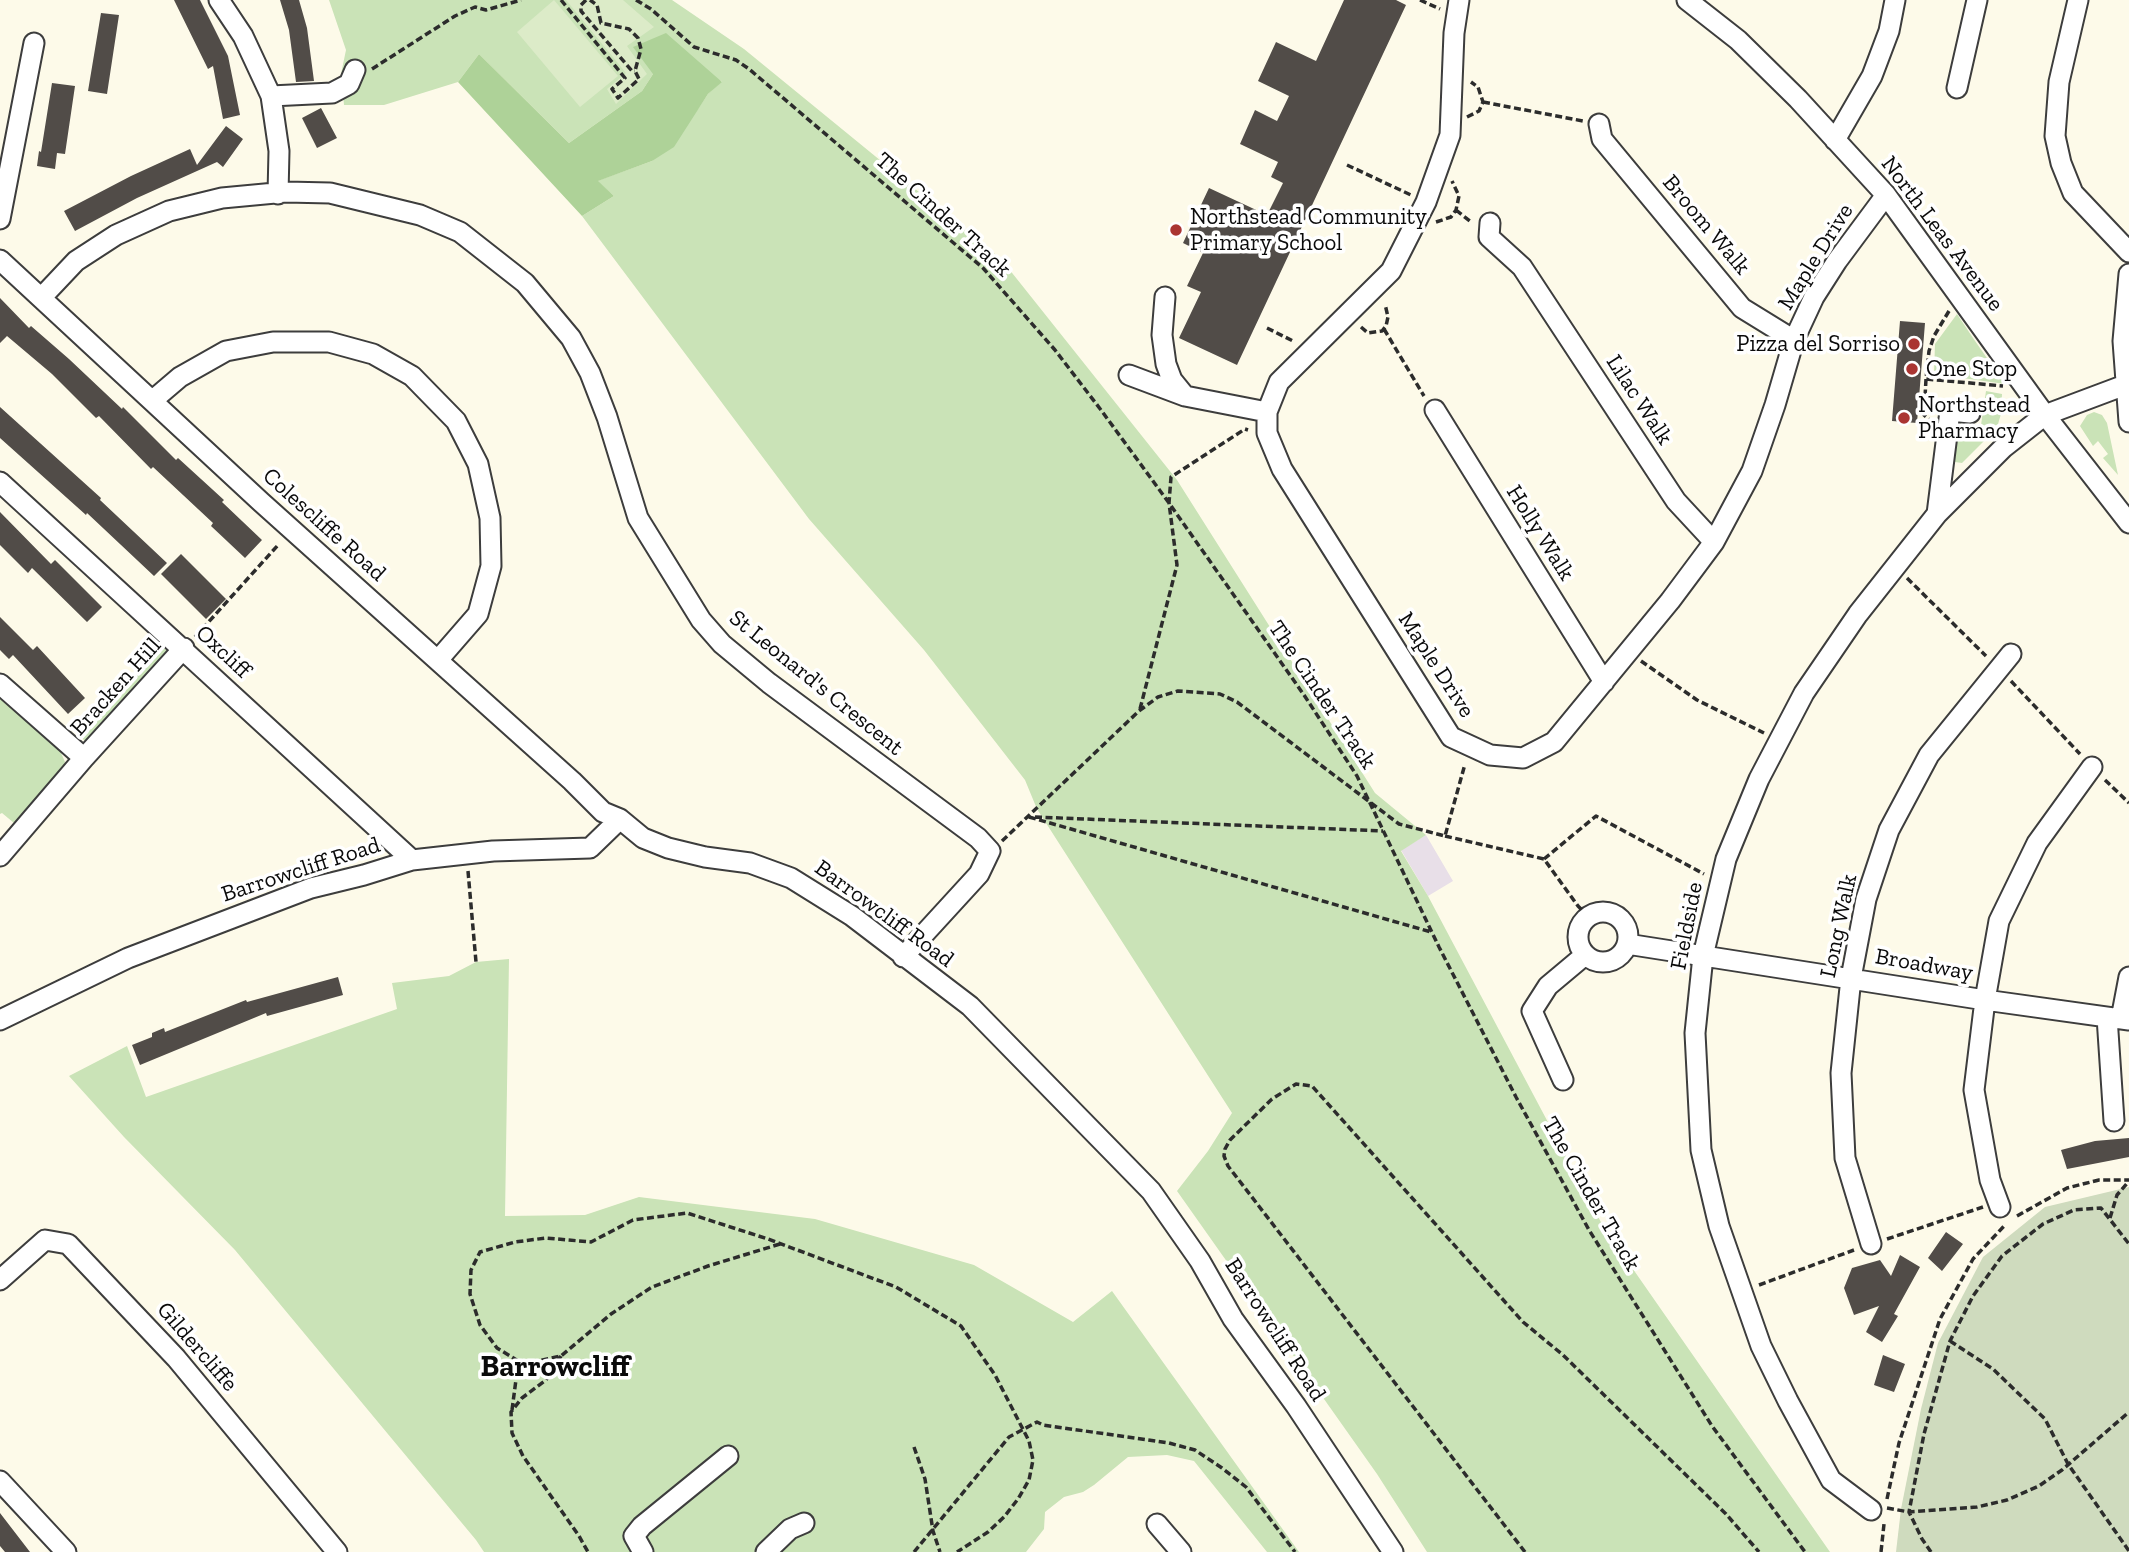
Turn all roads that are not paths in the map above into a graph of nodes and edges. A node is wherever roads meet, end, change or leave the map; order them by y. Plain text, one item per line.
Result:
1 (219, 0) edge
2 (1460, 0) edge
3 (1687, 0) edge
4 (1895, 0) edge
5 (1977, 0) edge
6 (2078, 0) edge
7 (34, 43) dead end
8 (352, 77) road end
9 (1957, 88) dead end
10 (271, 96) junction
11 (1599, 124) road end
12 (1835, 140) junction
13 (278, 194) junction
14 (1886, 195) junction
15 (0, 219) edge
16 (1490, 223) dead end
17 (2129, 252) edge
18 (0, 260) edge
19 (2129, 274) edge
20 (42, 297) junction
21 (1165, 297) dead end
22 (2128, 306) edge
23 (1794, 340) junction
24 (1129, 375) dead end
25 (2124, 385) junction
26 (1185, 396) junction
27 (153, 400) junction
28 (1435, 411) road end
29 (1266, 412) junction
30 (1970, 414) dead end
31 (2045, 415) junction
32 (2129, 422) edge
33 (0, 482) edge
34 (1937, 514) junction
35 (2129, 523) edge
36 (1714, 542) junction
37 (184, 648) junction
38 (2011, 654) dead end
39 (438, 660) junction
40 (1604, 682) junction
41 (0, 684) edge
42 (84, 758) junction
43 (2092, 766) dead end
44 (620, 819) junction
45 (0, 856) edge
46 (412, 860) junction
47 (1627, 944) junction
48 (1585, 956) junction
49 (1703, 956) junction
50 (903, 957) junction
51 (2129, 977) edge
52 (1851, 978) junction
53 (1985, 1000) junction
54 (2119, 1019) edge
55 (0, 1020) edge
56 (1563, 1080) dead end
57 (2114, 1121) dead end
58 (2000, 1207) dead end
59 (1871, 1244) dead end
60 (0, 1280) edge
61 (728, 1456) dead end
62 (0, 1481) edge
63 (1878, 1509) road end
64 (804, 1523) dead end
65 (1157, 1524) dead end
66 (66, 1552) edge
67 (337, 1552) edge
68 (643, 1552) edge
69 (766, 1552) edge
70 (1181, 1552) edge
71 (1393, 1552) edge

1 - 10 street
2 - 29 street, Maple Drive
3 - 12 street, North Leas Avenue
4 - 12 street
5 - 9 street
6 - 17 street
7 - 15 street
8 - 10 street
10 - 13 street
11 - 23 street, Broom Walk
12 - 14 street, North Leas Avenue
13 - 20 street, St Leonard's Crescent
13 - 50 street, St Leonard's Crescent
14 - 23 street, Maple Drive
14 - 31 street, North Leas Avenue
16 - 36 street, Lilac Walk
18 - 20 street, Colescliffe Road
19 - 22 street
20 - 27 street, Colescliffe Road
21 - 26 street
22 - 25 street
23 - 36 street, Maple Drive
24 - 26 street
25 - 31 street, Fieldside
25 - 32 street
26 - 29 street
27 - 39 street, Colescliffe Road
27 - 39 street
28 - 40 street, Holly Walk
29 - 40 street, Maple Drive
30 - 34 street
31 - 34 street, Fieldside
31 - 35 street, North Leas Avenue
33 - 37 street, Oxcliff
34 - 49 street, Fieldside
36 - 40 street, Maple Drive
37 - 42 street, Bracken Hill
37 - 46 street, Oxcliff
38 - 52 street, Long Walk
39 - 44 street, Colescliffe Road
41 - 42 street, Bracken Hill
42 - 45 street, Bracken Hill
43 - 53 street
44 - 46 street, Barrowcliff Road
44 - 50 street, Barrowcliff Road
46 - 55 street, Barrowcliff Road
47 - 48 street
47 - 48 street
47 - 49 street, Broadway
48 - 56 street
49 - 52 street, Broadway
49 - 63 street, Fieldside
50 - 71 street, Barrowcliff Road
51 - 54 street
52 - 53 street, Broadway
52 - 59 street, Long Walk
53 - 54 street, Broadway
53 - 58 street
54 - 57 street
60 - 67 street, Gildercliffe
61 - 68 street
62 - 66 street
64 - 69 street
65 - 70 street

